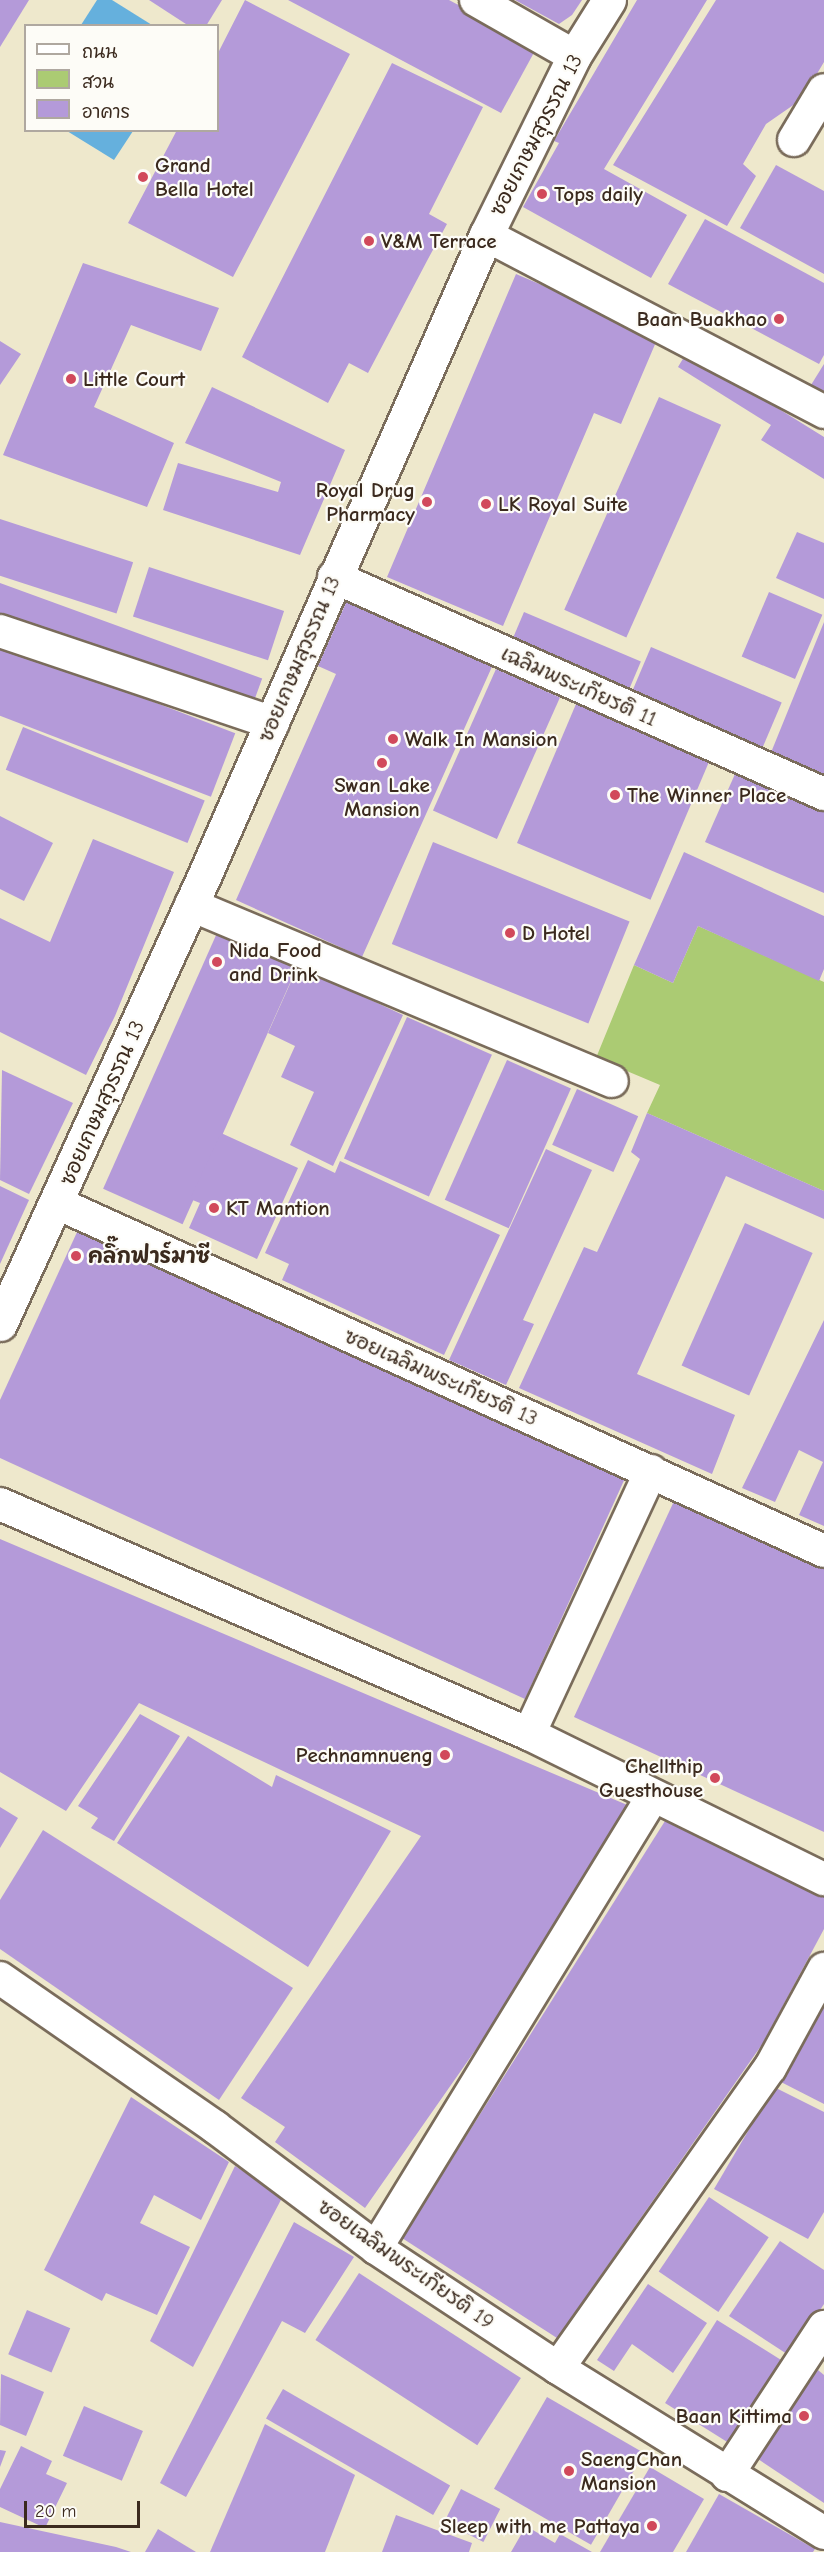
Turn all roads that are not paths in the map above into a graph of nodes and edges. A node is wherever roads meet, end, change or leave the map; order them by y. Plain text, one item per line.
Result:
1 (476, 0) edge
2 (609, 0) edge
3 (574, 56) junction
4 (824, 90) edge
5 (794, 140) dead end
6 (486, 235) junction
7 (824, 412) edge
8 (334, 577) junction
9 (0, 631) edge
10 (273, 723) junction
11 (824, 795) edge
12 (191, 905) junction
13 (612, 1081) dead end
14 (57, 1203) junction
15 (0, 1324) edge
16 (651, 1472) junction
17 (0, 1504) edge
18 (824, 1551) edge
19 (529, 1734) junction
20 (653, 1796) junction
21 (824, 1879) edge
22 (824, 1969) edge
23 (0, 1978) edge
24 (376, 2248) junction
25 (824, 2327) edge
26 (558, 2368) junction
27 (728, 2475) junction
28 (824, 2533) edge

1 - 3 street
2 - 3 street, ซอยเกษมสุวรรณ 13
3 - 6 street, ซอยเกษมสุวรรณ 13
4 - 5 street
6 - 7 street
6 - 8 street, ซอยเกษมสุวรรณ 13
8 - 10 street, ซอยเกษมสุวรรณ 13
8 - 11 street, เฉลิมพระเกียรติ 11
9 - 10 street
10 - 12 street, ซอยเกษมสุวรรณ 13
12 - 13 street
12 - 14 street, ซอยเกษมสุวรรณ 13
14 - 15 street, ซอยเกษมสุวรรณ 13
14 - 16 street, ซอยเฉลิมพระเกียรติ 13
16 - 18 street, ซอยเฉลิมพระเกียรติ 13
16 - 19 street
17 - 19 street
19 - 20 street
20 - 21 street
20 - 24 street
22 - 26 street
23 - 24 street, ซอยเฉลิมพระเกียรติ 19
24 - 26 street, ซอยเฉลิมพระเกียรติ 19
25 - 27 street
26 - 27 street, ซอยเฉลิมพระเกียรติ 19
27 - 28 street, ซอยเฉลิมพระเกียรติ 19

